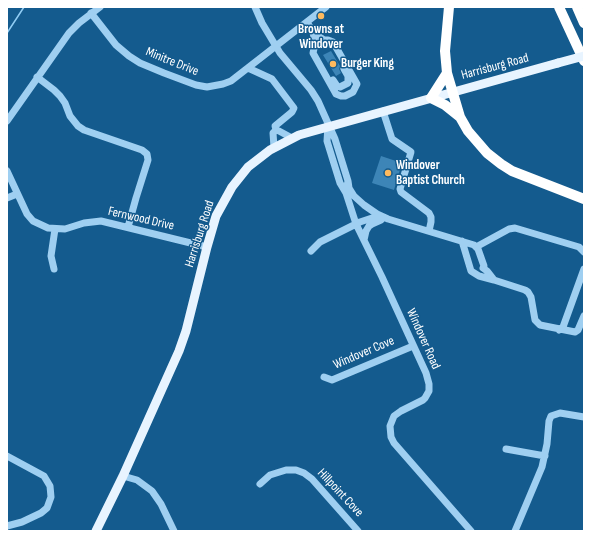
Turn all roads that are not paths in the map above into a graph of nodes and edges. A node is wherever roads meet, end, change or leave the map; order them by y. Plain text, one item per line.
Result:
1 (100, 7) edge
2 (255, 7) edge
3 (326, 7) edge
4 (449, 7) edge
5 (559, 7) edge
6 (577, 7) edge
7 (92, 13) junction
8 (307, 22) junction
9 (584, 23) edge
10 (313, 32) junction
11 (324, 40) junction
12 (315, 44) junction
13 (276, 47) junction
14 (584, 56) edge
15 (584, 61) edge
16 (248, 68) junction
17 (447, 73) junction
18 (37, 77) junction
19 (453, 92) junction
20 (431, 98) junction
21 (383, 111) junction
22 (460, 117) junction
23 (7, 121) edge
24 (328, 126) junction
25 (276, 130) junction
26 (292, 138) junction
27 (274, 147) junction
28 (7, 171) edge
29 (348, 181) junction
30 (346, 193) junction
31 (17, 194) junction
32 (7, 198) edge
33 (584, 199) edge
34 (386, 218) junction
35 (356, 224) junction
36 (128, 227) junction
37 (55, 229) junction
38 (429, 231) junction
39 (364, 240) junction
40 (462, 241) junction
41 (476, 246) junction
42 (207, 247) junction
43 (311, 252) dead end
44 (584, 252) edge
45 (483, 268) junction
46 (54, 269) dead end
47 (584, 269) edge
48 (476, 274) junction
49 (494, 280) junction
50 (584, 316) edge
51 (559, 330) junction
52 (413, 346) junction
53 (324, 377) dead end
54 (584, 417) edge
55 (506, 448) dead end
56 (7, 456) edge
57 (545, 456) junction
58 (123, 476) junction
59 (260, 484) dead end
60 (7, 526) edge
61 (357, 529) edge
62 (470, 530) edge
63 (96, 531) edge
64 (174, 531) edge
65 (347, 531) edge
66 (515, 531) edge

1 - 7 street
2 - 13 street, Windover Road
3 - 8 street, Minitre Drive
4 - 17 highway
5 - 15 highway
6 - 9 highway
7 - 16 street, Minitre Drive
7 - 18 street
8 - 10 street
8 - 13 street, Minitre Drive
10 - 11 street
10 - 12 street
11 - 12 street
11 - 12 street
13 - 16 street, Minitre Drive
13 - 24 street, Windover Road
14 - 19 main road, Harrisburg Road, bridge
16 - 25 street
17 - 19 highway
17 - 20 highway
18 - 23 street
18 - 36 street
19 - 20 main road, Harrisburg Road
19 - 22 highway
20 - 21 main road, Harrisburg Road
20 - 22 highway
21 - 24 main road, Harrisburg Road
21 - 38 street
22 - 33 highway
24 - 26 main road, Harrisburg Road
24 - 29 street, Windover Road
24 - 30 street, Windover Road
25 - 26 street
25 - 27 street
26 - 27 main road, Harrisburg Road
27 - 42 main road, Harrisburg Road
28 - 31 street, Fernwood Drive
29 - 30 street, Windover Road
29 - 34 street
30 - 35 street, Windover Road
31 - 32 street
31 - 37 street, Fernwood Drive
34 - 35 street
34 - 38 street
34 - 39 street
35 - 39 street, Windover Road
35 - 43 street
36 - 37 street, Fernwood Drive
36 - 42 street, Fernwood Drive
37 - 46 street
38 - 40 street
39 - 52 street, Windover Road
40 - 41 street
40 - 48 street
41 - 44 street
41 - 45 street
42 - 58 main road, Harrisburg Road
45 - 48 street
45 - 49 street
47 - 51 street
48 - 49 street
49 - 51 street
50 - 51 street
52 - 53 street, Windover Cove
52 - 62 street, Windover Road
54 - 57 street
55 - 57 street
56 - 60 street
57 - 66 street
58 - 63 main road, Harrisburg Road
58 - 64 street
59 - 61 street, Hillpoint Cove
61 - 65 street

